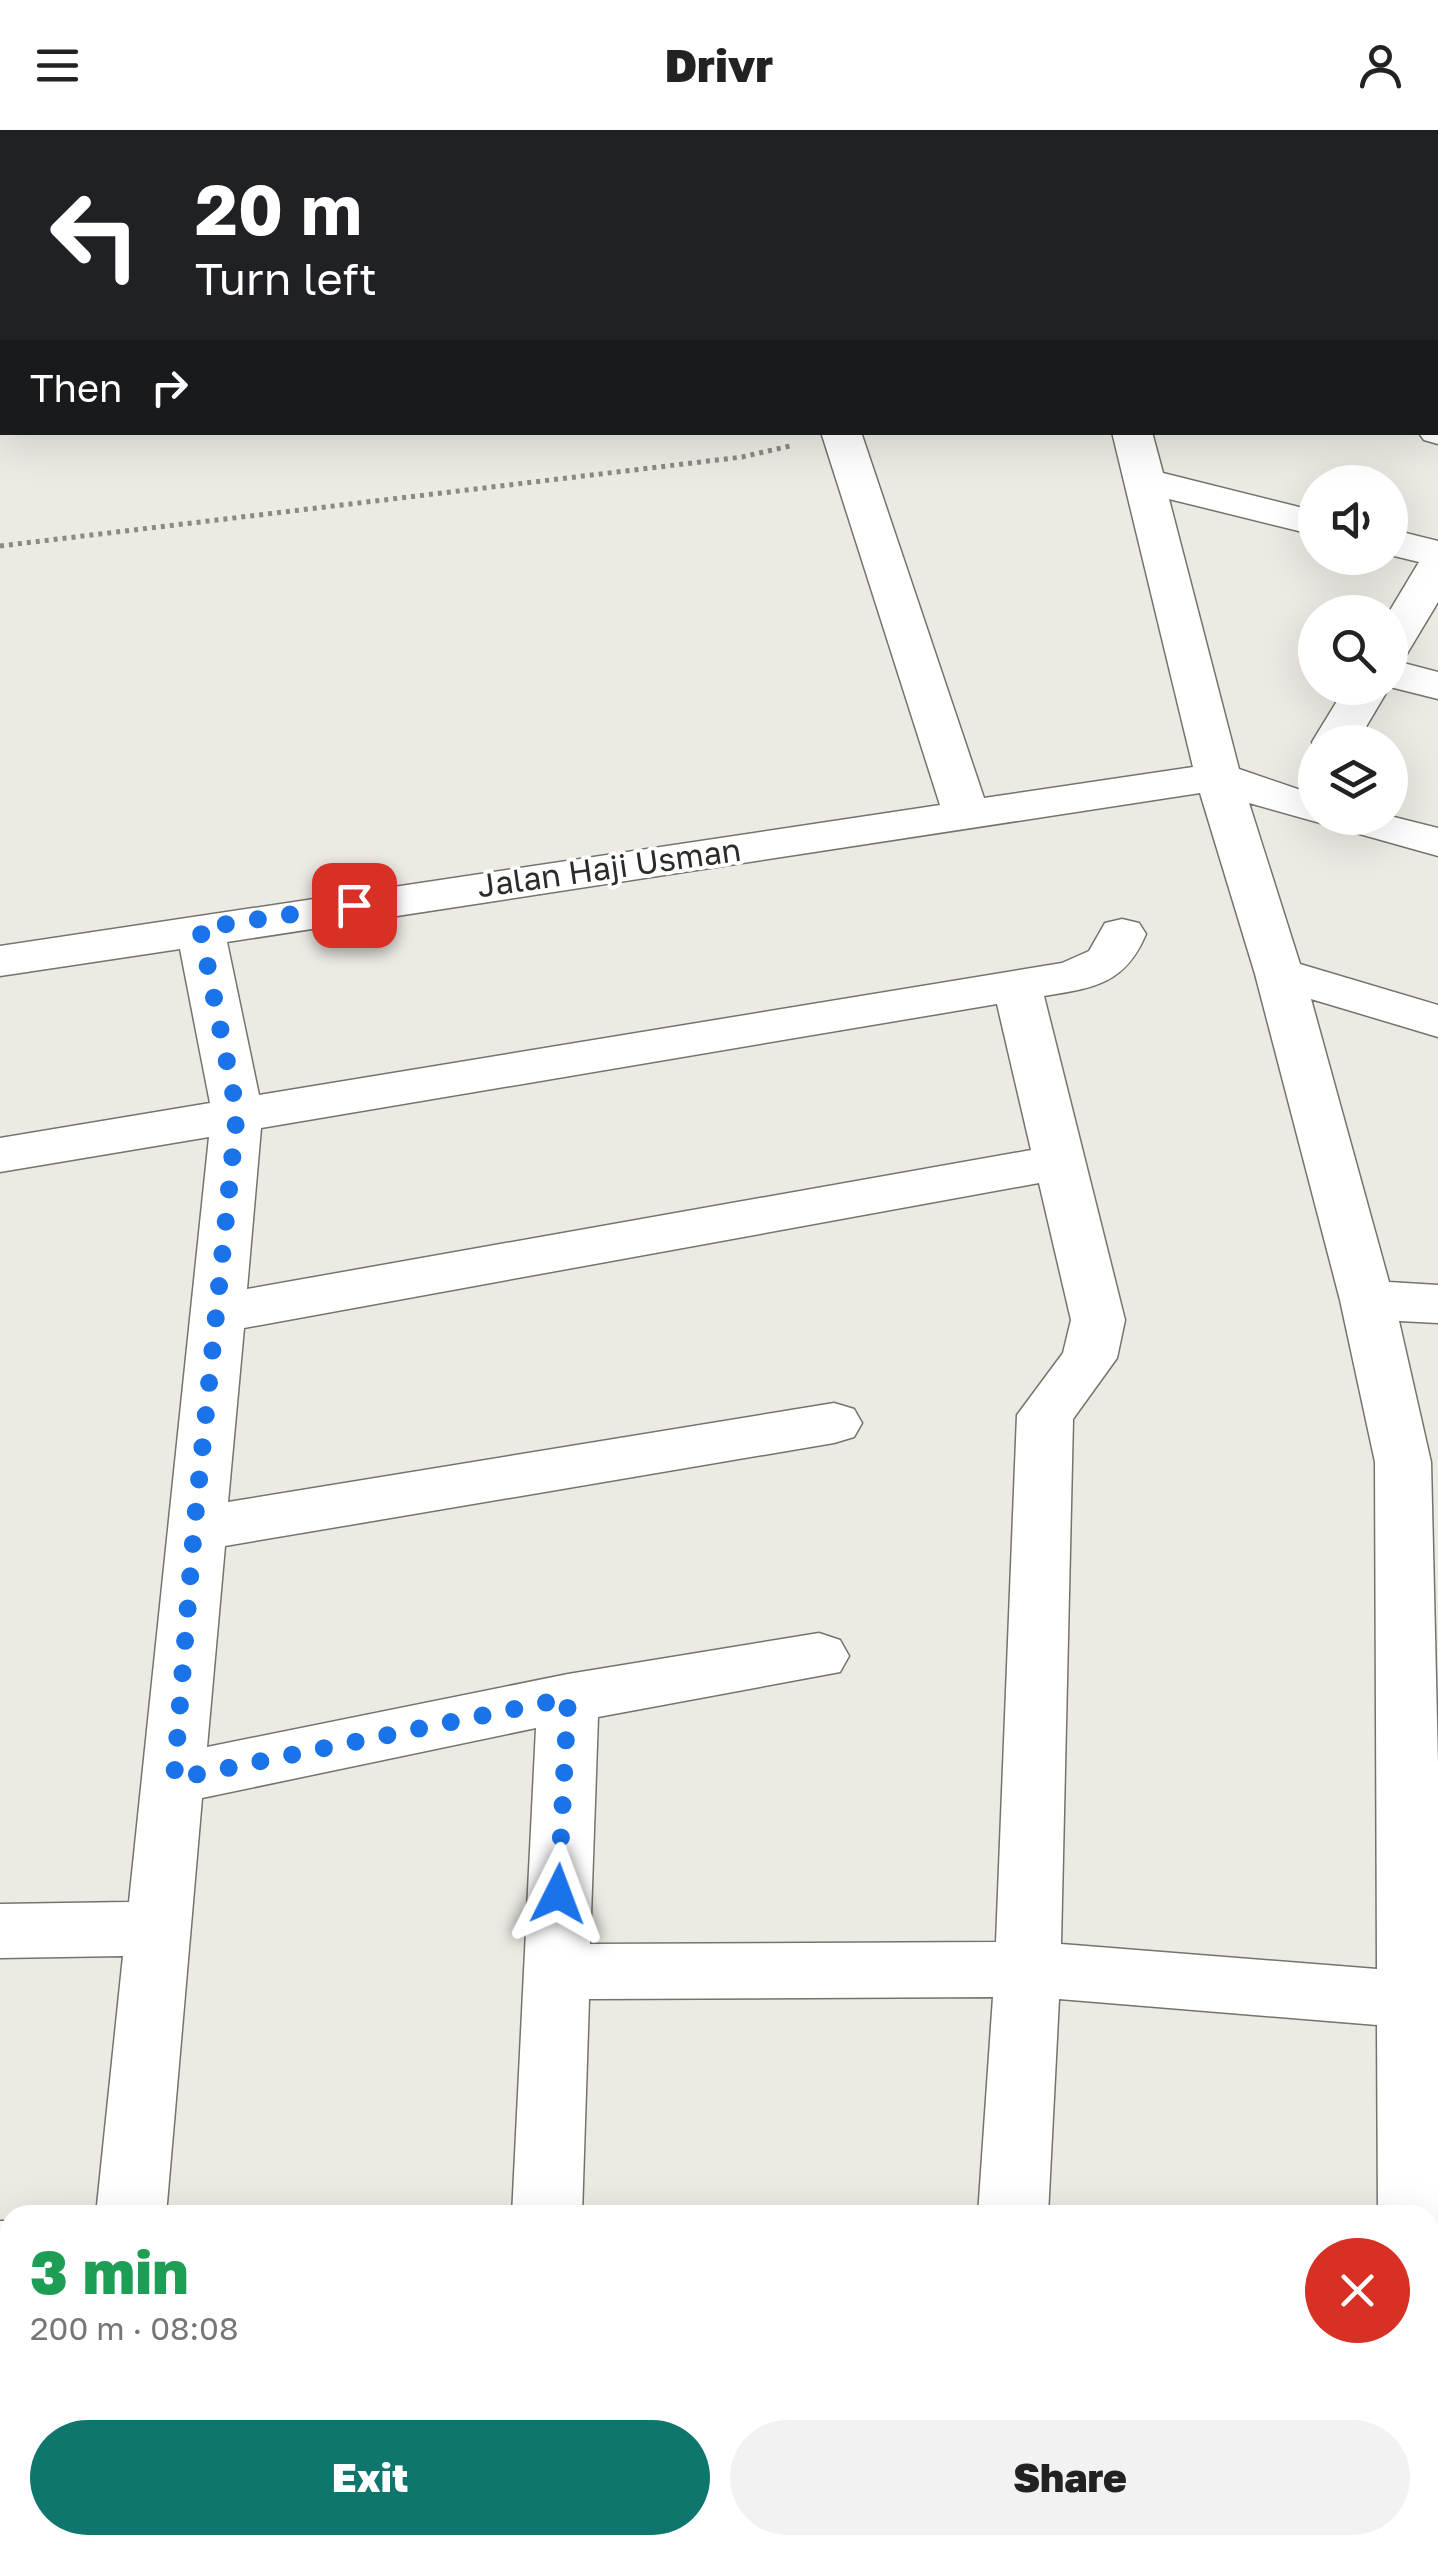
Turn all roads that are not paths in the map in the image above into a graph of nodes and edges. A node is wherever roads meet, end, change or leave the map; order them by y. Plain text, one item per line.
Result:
1 (1133, 435) edge
2 (824, 438) edge
3 (1148, 482) junction
4 (1298, 520) edge
5 (1408, 546) edge
6 (1438, 554) edge
7 (1438, 565) edge
8 (1408, 617) edge
9 (1408, 678) edge
10 (1438, 686) edge
11 (1218, 778) junction
12 (1298, 795) edge
13 (966, 814) junction
14 (1408, 834) edge
15 (1438, 842) edge
16 (200, 928) junction
17 (1122, 934) dead end
18 (0, 961) edge
19 (1279, 974) junction
20 (1017, 985) junction
21 (1438, 1021) edge
22 (237, 1112) junction
23 (0, 1155) edge
24 (1060, 1162) junction
25 (1367, 1300) junction
26 (1438, 1304) edge
27 (215, 1314) junction
28 (834, 1423) dead end
29 (194, 1529) junction
30 (1422, 1578) edge
31 (819, 1656) dead end
32 (568, 1698) junction
33 (174, 1779) junction
34 (1425, 1844) edge
35 (158, 1928) junction
36 (0, 1931) edge
37 (1028, 1970) junction
38 (554, 1972) junction
39 (1412, 2000) junction
40 (1421, 2173) edge
41 (132, 2205) edge
42 (547, 2205) edge
43 (1014, 2205) edge

1 - 3 street
2 - 13 street
3 - 4 street
3 - 11 street
5 - 6 street
7 - 8 street
9 - 10 street
11 - 12 street
11 - 13 street, Jalan Haji Usman
11 - 19 street
13 - 16 street, Jalan Haji Usman
14 - 15 street
16 - 18 street, Jalan Haji Usman
16 - 22 street
17 - 20 street
19 - 21 street
19 - 25 street
20 - 22 street
20 - 24 street
22 - 23 street
22 - 27 street
24 - 27 street
24 - 37 street
25 - 26 street
25 - 30 street
27 - 29 street
28 - 29 street
29 - 33 street
30 - 34 street
31 - 32 street
32 - 33 street
32 - 38 street
33 - 35 street
34 - 39 street
35 - 36 street
35 - 41 street
37 - 38 street
37 - 39 street
37 - 43 street
38 - 42 street
39 - 40 street

